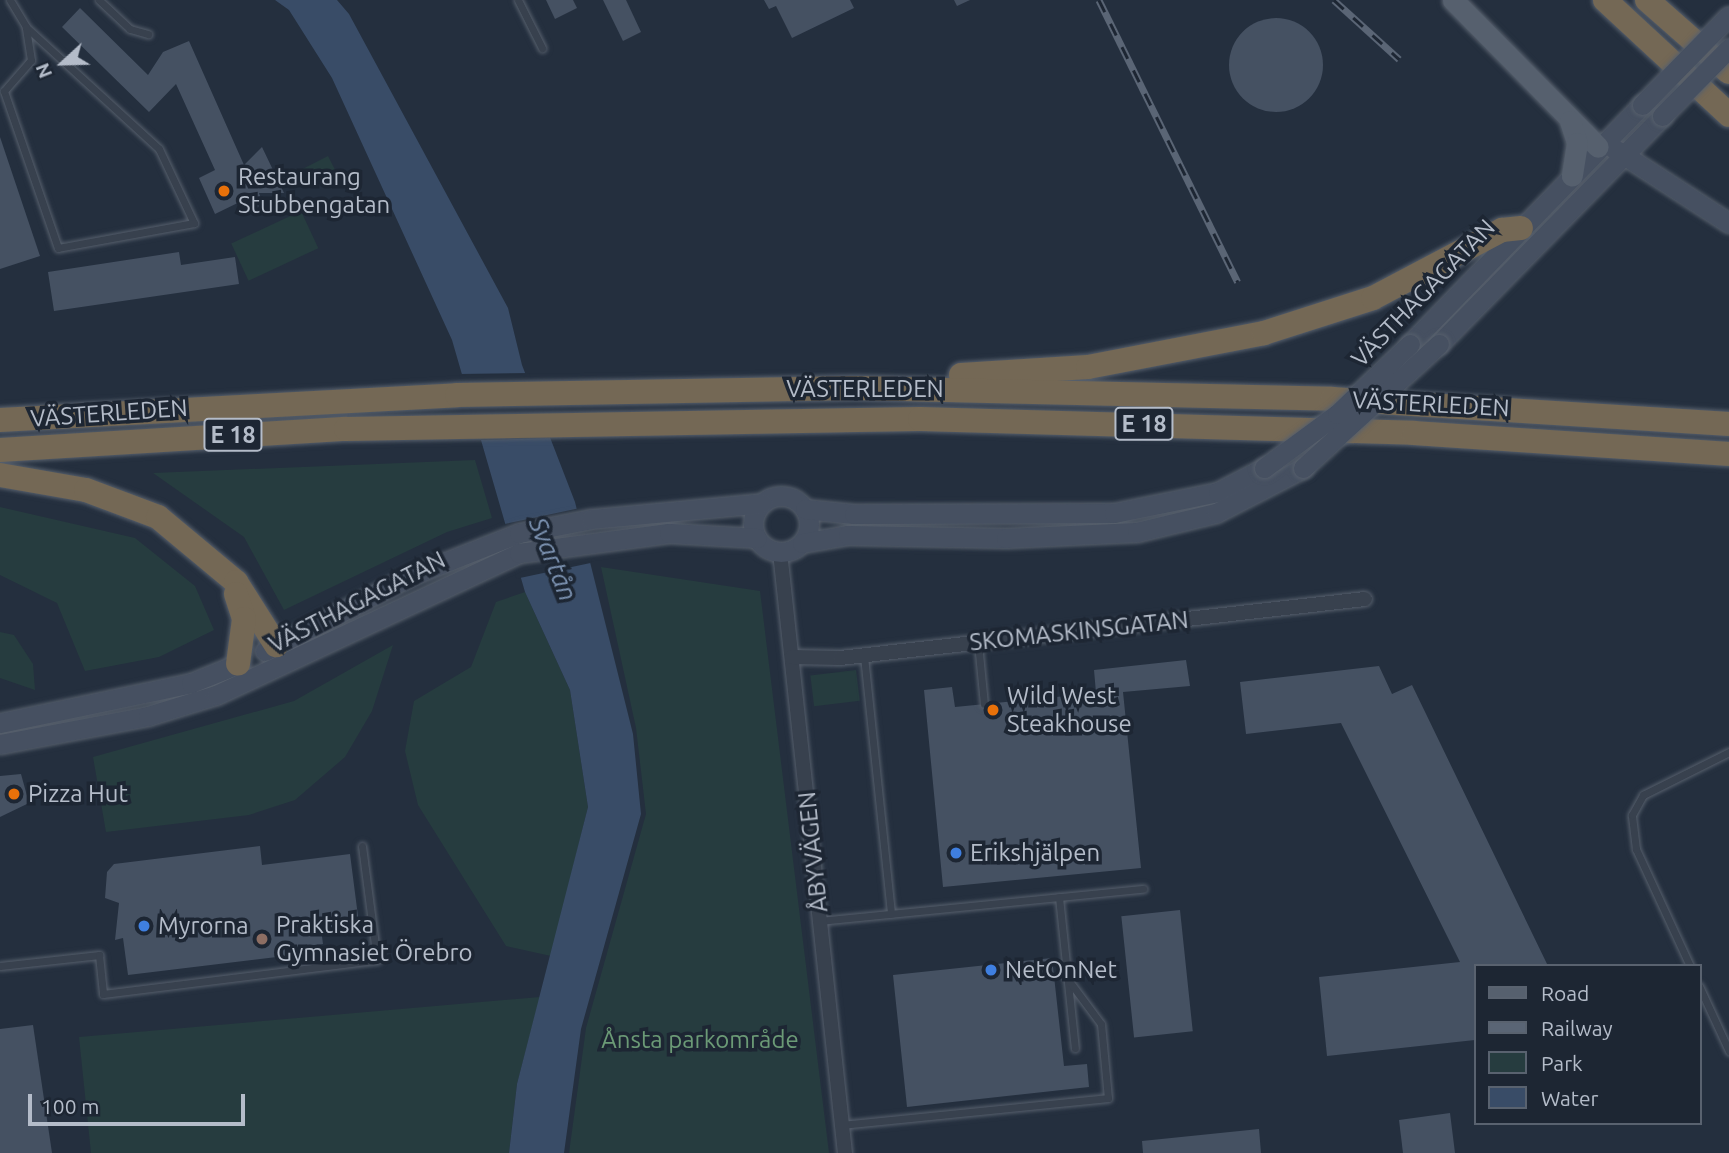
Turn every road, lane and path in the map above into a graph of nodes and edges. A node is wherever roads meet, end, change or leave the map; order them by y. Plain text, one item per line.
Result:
1 (10, 0) edge
2 (99, 0) edge
3 (518, 0) edge
4 (1452, 0) edge
5 (1605, 0) edge
6 (1647, 0) edge
7 (1671, 0) edge
8 (1729, 16) edge
9 (26, 27) junction
10 (148, 34) dead end
11 (1690, 40) junction
12 (542, 48) dead end
13 (1729, 48) edge
14 (1729, 72) edge
15 (1729, 115) edge
16 (1588, 154) junction
17 (1624, 154) junction
18 (1572, 176) joint
19 (1729, 223) edge
20 (1521, 228) junction
21 (855, 388) junction
22 (0, 420) edge
23 (1729, 424) edge
24 (0, 450) edge
25 (1729, 454) edge
26 (0, 475) edge
27 (762, 503) junction
28 (805, 509) junction
29 (594, 529) junction
30 (749, 536) junction
31 (802, 543) junction
32 (498, 551) junction
33 (780, 552) junction
34 (227, 575) junction
35 (1365, 599) dead end
36 (978, 642) junction
37 (270, 648) junction
38 (864, 655) junction
39 (304, 657) junction
40 (792, 657) junction
41 (238, 664) joint
42 (984, 704) dead end
43 (0, 723) edge
44 (0, 744) edge
45 (1729, 752) edge
46 (362, 846) dead end
47 (1143, 889) dead end
48 (1059, 897) junction
49 (891, 914) junction
50 (820, 921) junction
51 (1689, 964) edge
52 (0, 966) edge
53 (1066, 977) junction
54 (1701, 990) edge
55 (1074, 1048) dead end
56 (1729, 1051) edge
57 (842, 1125) junction
58 (845, 1153) edge

1 - 9 lane
2 - 10 lane
3 - 12 lane
4 - 16 main road
5 - 15 highway
6 - 11 highway
7 - 11 highway
8 - 16 main road, bridge
9 - 9 lane
11 - 14 highway
13 - 17 main road, VÄSTHAGAGATAN, bridge
16 - 17 main road
16 - 18 main road
17 - 19 main road
17 - 31 main road, VÄSTHAGAGATAN, bridge
18 - 20 main road, VÄSTHAGAGATAN
20 - 21 highway, E 18
20 - 28 main road, VÄSTHAGAGATAN, bridge
21 - 22 highway, VÄSTERLEDEN / E 18
21 - 23 highway, VÄSTERLEDEN / E 18
24 - 25 highway, VÄSTERLEDEN / E 18
26 - 34 highway
27 - 28 main road
27 - 29 main road, VÄSTHAGAGATAN
27 - 30 main road
28 - 31 main road
29 - 30 main road, VÄSTHAGAGATAN
29 - 32 main road, VÄSTHAGAGATAN
30 - 33 main road
31 - 33 main road
32 - 37 main road, VÄSTHAGAGATAN
32 - 39 main road, VÄSTHAGAGATAN
33 - 40 street, ÅBYVÄGEN
34 - 37 highway
34 - 41 highway
35 - 36 street, SKOMASKINSGATAN
36 - 38 street, SKOMASKINSGATAN
36 - 42 lane
37 - 39 main road
38 - 40 street, SKOMASKINSGATAN
38 - 49 lane
39 - 44 main road, VÄSTHAGAGATAN
40 - 50 street, ÅBYVÄGEN
41 - 43 main road
45 - 51 lane
46 - 52 lane
47 - 48 lane
48 - 49 lane
48 - 53 lane
49 - 50 lane
50 - 57 street, ÅBYVÄGEN
53 - 55 lane
53 - 57 lane
54 - 56 lane
57 - 58 street, ÅBYVÄGEN

